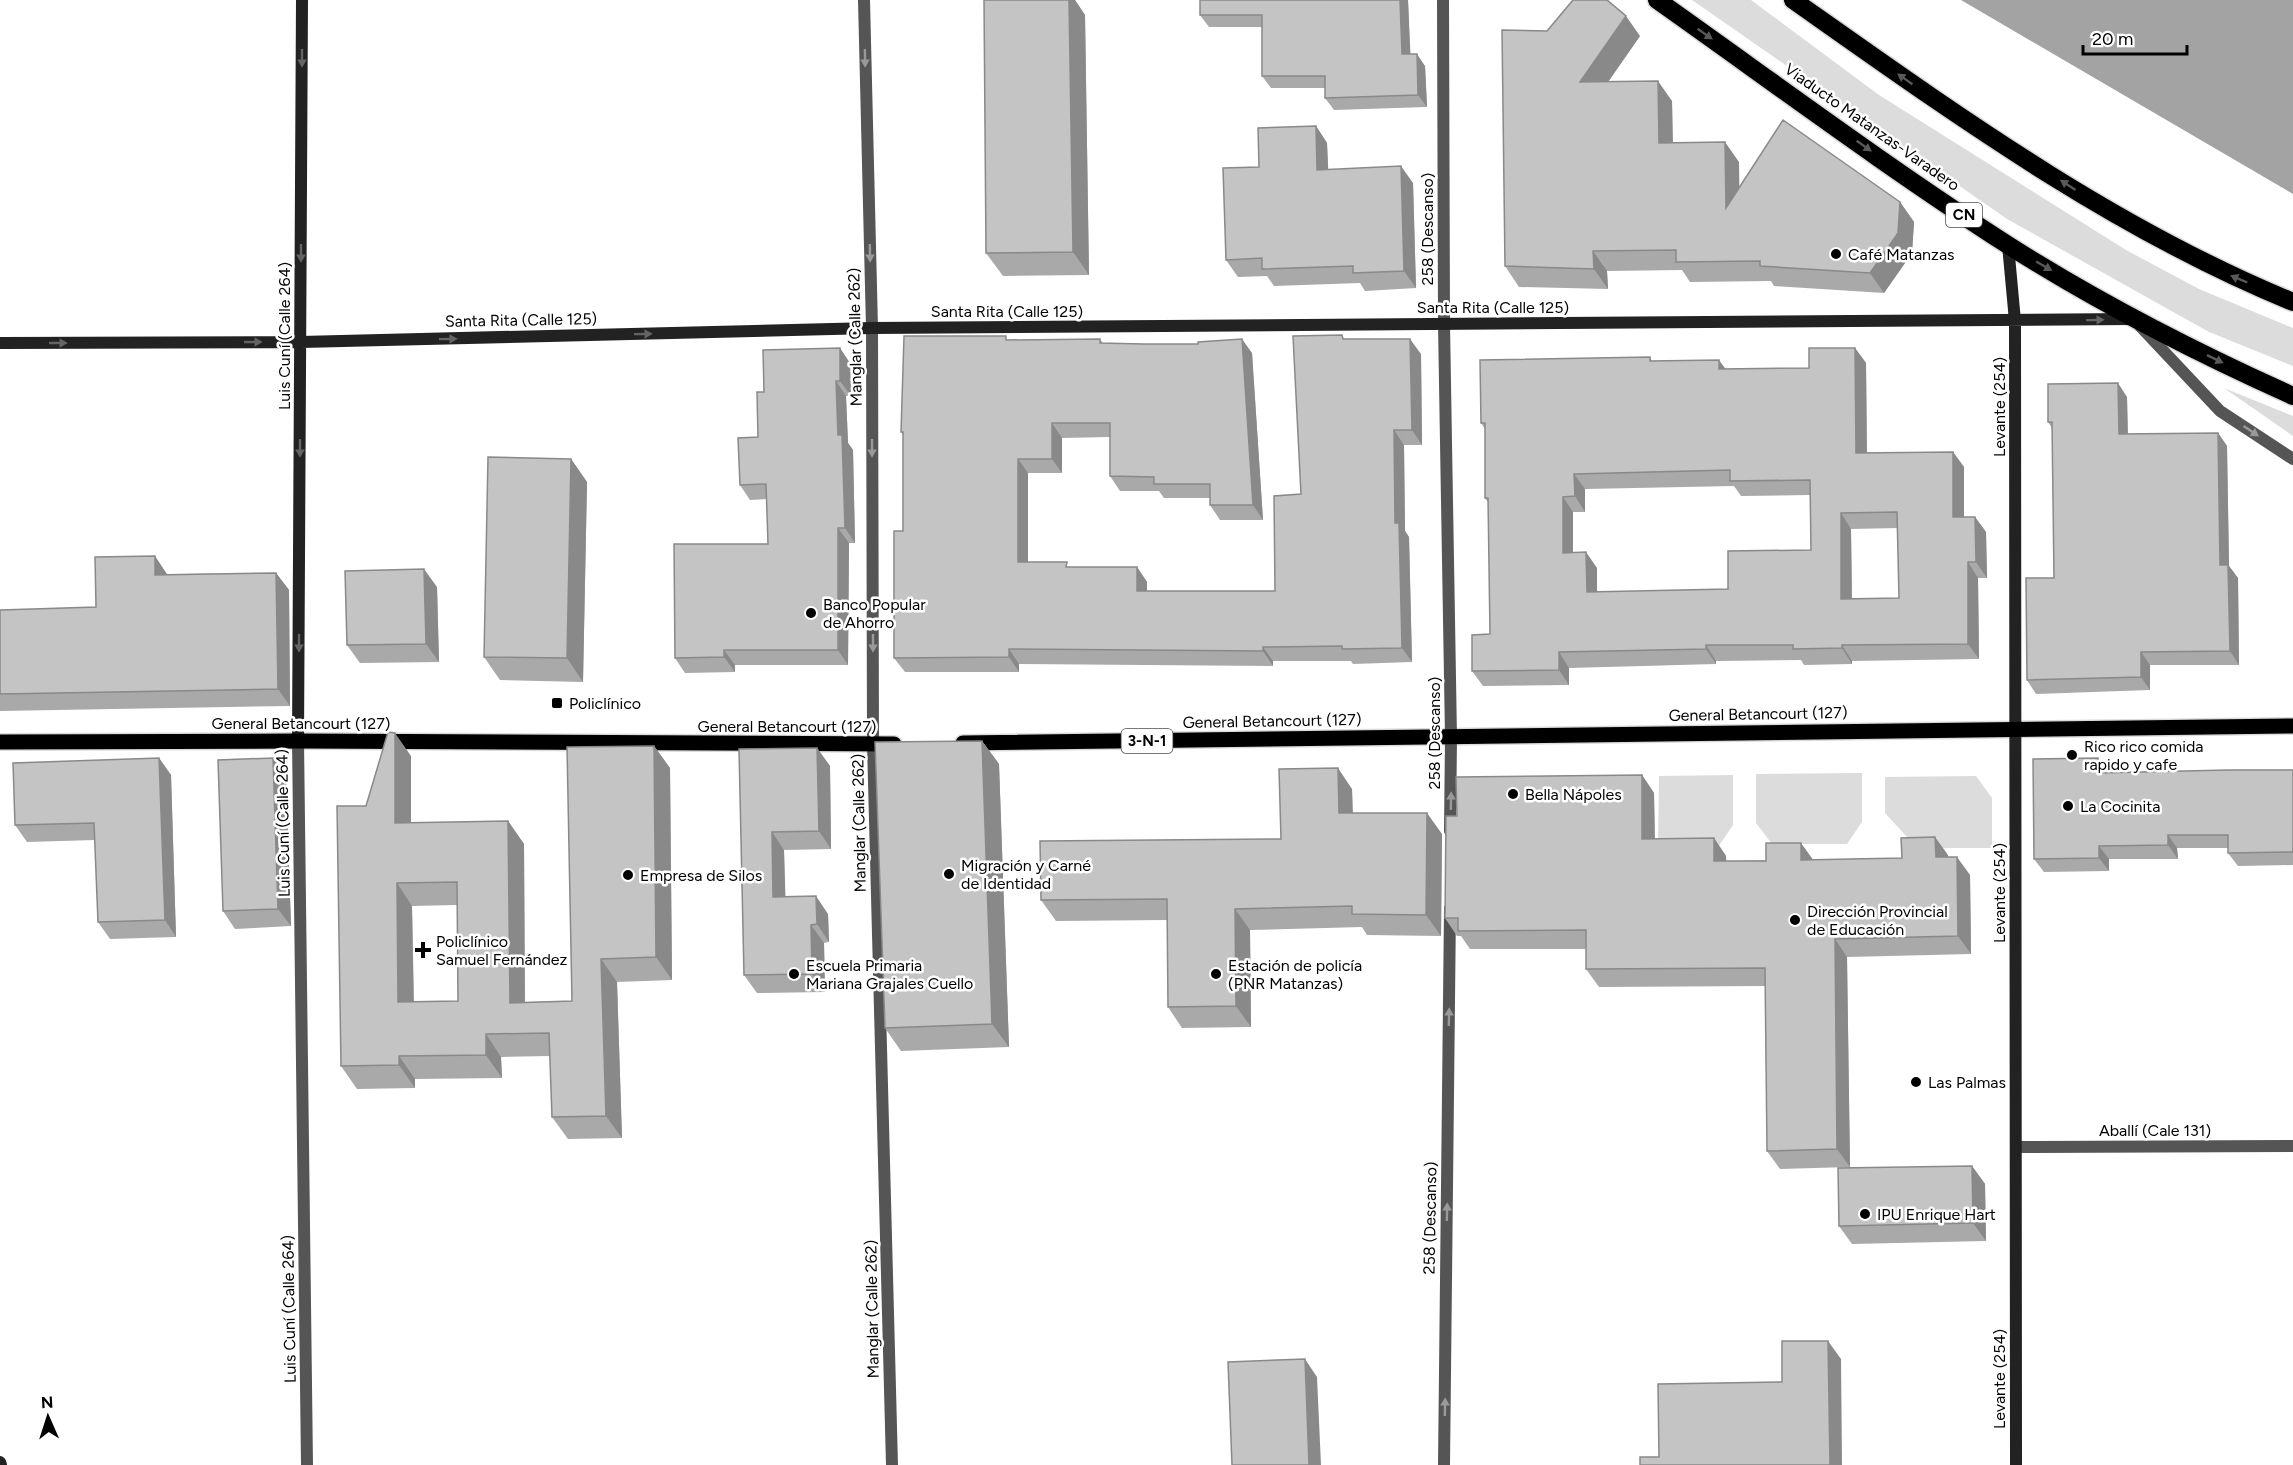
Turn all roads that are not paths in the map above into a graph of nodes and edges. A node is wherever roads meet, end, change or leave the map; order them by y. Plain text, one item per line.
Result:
1 (302, 0) edge
2 (864, 0) edge
3 (1443, 0) edge
4 (1657, 0) edge
5 (1793, 0) edge
6 (2008, 245) junction
7 (2293, 302) edge
8 (2133, 318) junction
9 (2015, 321) junction
10 (1444, 324) junction
11 (872, 328) junction
12 (301, 342) junction
13 (0, 343) edge
14 (2293, 396) edge
15 (2293, 459) edge
16 (2293, 726) edge
17 (2015, 729) junction
18 (1451, 737) junction
19 (298, 741) junction
20 (0, 742) edge
21 (944, 743) edge
22 (873, 744) junction
23 (909, 744) edge
24 (1450, 844) edge
25 (1450, 892) edge
26 (2293, 1146) edge
27 (2017, 1147) junction
28 (307, 1465) edge
29 (892, 1465) edge
30 (1444, 1465) edge
31 (2016, 1465) edge

1 -> 12 street, Luis Cuní (Calle 264)
2 -> 11 street, Manglar (Calle 262)
3 - 10 street, 258 (Descanso)
4 -> 6 highway, Viaducto Matanzas-Varadero / CN
7 -> 5 highway
6 -> 8 highway, Viaducto Matanzas-Varadero / CN
6 - 9 street, Levante (254)
9 -> 8 street, Santa Rita (Calle 125)
8 -> 14 highway, Viaducto Matanzas-Varadero / CN
8 -> 15 street
9 - 10 street, Santa Rita (Calle 125)
9 - 17 street, Levante (254)
10 - 11 street, Santa Rita (Calle 125)
10 - 18 street, 258 (Descanso)
12 -> 11 street, Santa Rita (Calle 125)
11 -> 22 street, Manglar (Calle 262)
13 -> 12 street, Santa Rita (Calle 125)
12 -> 19 street, Luis Cuní (Calle 264)
16 - 17 main road, General Betancourt (127) / 3-N-1
17 - 18 main road, General Betancourt (127) / 3-N-1
17 - 27 street, Levante (254)
18 - 21 main road, General Betancourt (127) / 3-N-1
24 -> 18 street, 258 (Descanso)
19 - 20 main road, General Betancourt (127)
19 - 22 main road, General Betancourt (127)
19 - 28 street, Luis Cuní (Calle 264)
22 - 23 main road, General Betancourt (127)
22 - 29 street, Manglar (Calle 262)
30 -> 25 street, 258 (Descanso)
26 - 27 street, Aballí (Cale 131)
27 - 31 street, Levante (254)

